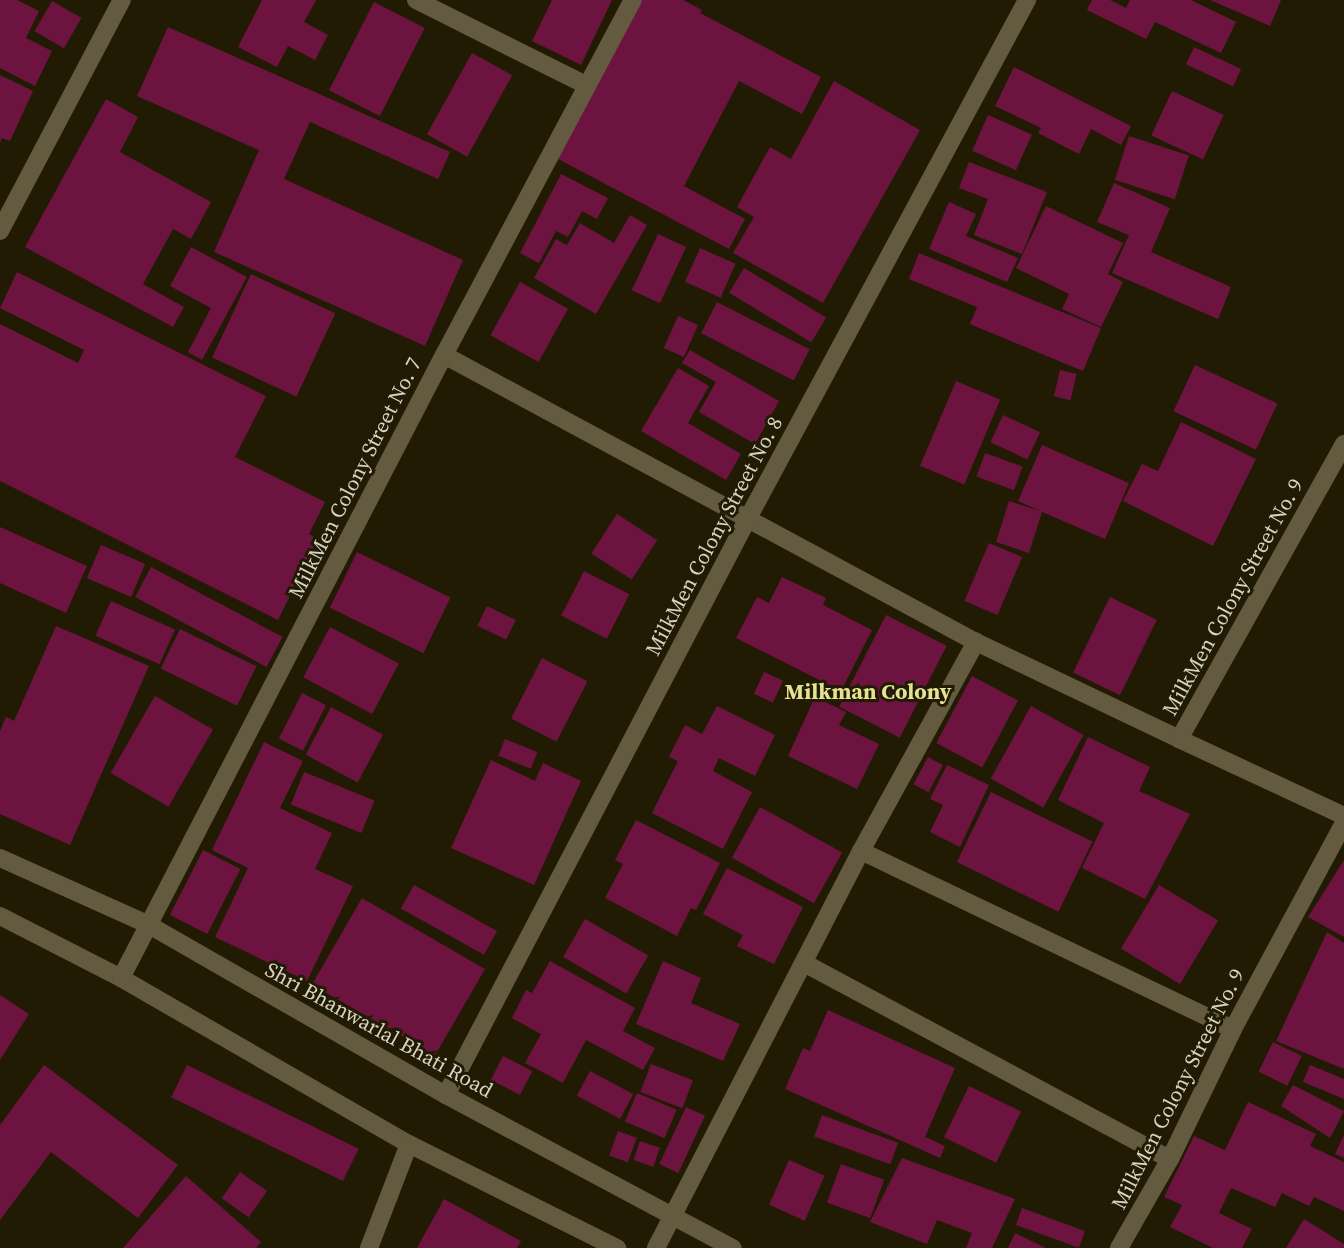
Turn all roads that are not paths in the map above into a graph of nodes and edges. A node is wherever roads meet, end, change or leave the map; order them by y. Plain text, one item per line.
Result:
1 (122, 0) edge
2 (416, 0) edge
3 (633, 0) edge
4 (1027, 0) edge
5 (586, 85) junction
6 (0, 231) edge
7 (444, 355) junction
8 (1344, 444) edge
9 (747, 520) junction
10 (976, 642) junction
11 (1179, 739) junction
12 (1344, 816) edge
13 (1344, 823) edge
14 (861, 852) junction
15 (0, 858) edge
16 (0, 916) edge
17 (149, 925) junction
18 (804, 963) junction
19 (121, 978) junction
20 (1233, 1029) junction
21 (446, 1095) junction
22 (409, 1144) junction
23 (1170, 1159) junction
24 (673, 1216) junction
25 (369, 1248) edge
26 (616, 1248) edge
27 (656, 1248) edge
28 (733, 1248) edge
29 (1119, 1248) edge

1 - 6 street
2 - 5 street
3 - 5 street, MilkMen Colony Street No. 7
4 - 9 street, MilkMen Colony Street No. 8
5 - 7 street, MilkMen Colony Street No. 7
7 - 9 street
7 - 17 street, MilkMen Colony Street No. 7
8 - 11 street, MilkMen Colony Street No. 9
9 - 10 street
9 - 21 street, MilkMen Colony Street No. 8
10 - 11 street
10 - 14 street
11 - 12 street, MilkMen Colony Street No. 9
13 - 20 street, MilkMen Colony Street No. 9
14 - 18 street
14 - 20 street
15 - 17 street, Shri Bhanwarlal Bhati Road
16 - 19 street
17 - 19 street, MilkMen Colony Street No. 7
17 - 21 street, Shri Bhanwarlal Bhati Road
18 - 23 street
18 - 24 street
19 - 22 street
20 - 23 street, MilkMen Colony Street No. 9
21 - 24 street, Shri Bhanwarlal Bhati Road
22 - 25 street
22 - 26 street
23 - 29 street, MilkMen Colony Street No. 9
24 - 27 street
24 - 28 street, Shri Bhanwarlal Bhati Road

